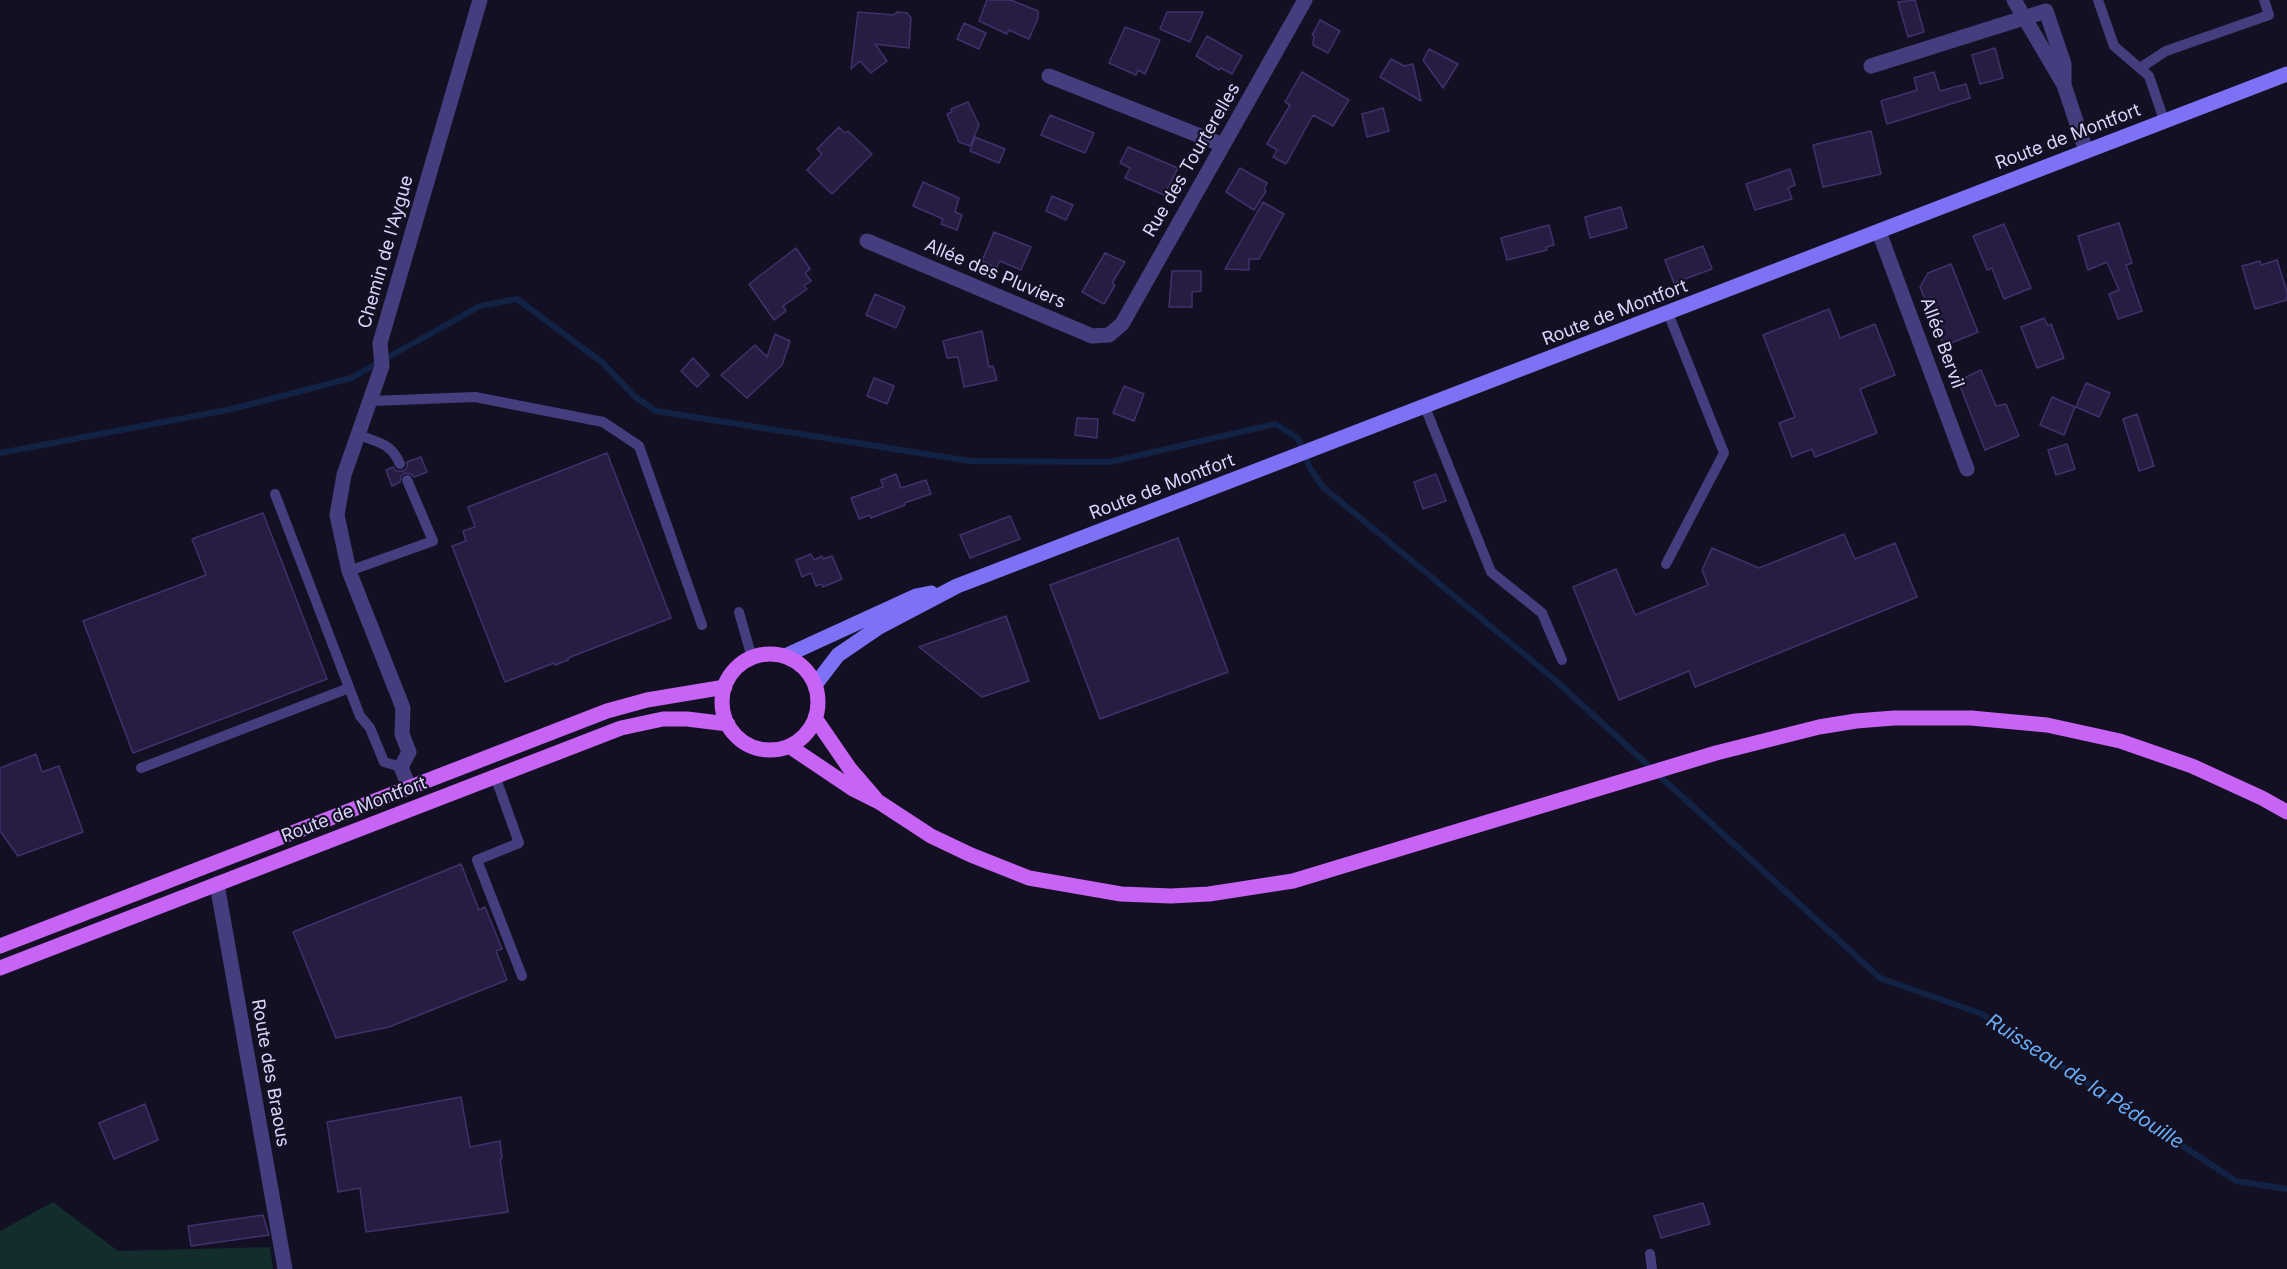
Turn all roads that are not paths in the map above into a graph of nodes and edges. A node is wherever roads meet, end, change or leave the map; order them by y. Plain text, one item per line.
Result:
1 (480, 0) edge
2 (1305, 0) edge
3 (2014, 0) edge
4 (2098, 0) edge
5 (2264, 0) edge
6 (2024, 17) junction
7 (1871, 66) dead end
8 (2140, 68) junction
9 (2287, 74) edge
10 (1049, 76) dead end
11 (2064, 85) junction
12 (2164, 120) junction
13 (1223, 145) junction
14 (2086, 151) junction
15 (1879, 232) junction
16 (867, 241) dead end
17 (1668, 314) junction
18 (1109, 335) joint
19 (372, 401) junction
20 (1425, 407) junction
21 (359, 435) junction
22 (400, 464) dead end
23 (1967, 469) dead end
24 (407, 480) dead end
25 (275, 494) dead end
26 (1666, 564) dead end
27 (349, 572) junction
28 (957, 586) junction
29 (739, 612) dead end
30 (702, 625) dead end
31 (785, 656) junction
32 (752, 658) junction
33 (1562, 660) dead end
34 (815, 685) junction
35 (725, 687) junction
36 (349, 688) junction
37 (816, 718) junction
38 (728, 724) junction
39 (789, 746) junction
40 (401, 767) junction
41 (141, 768) dead end
42 (495, 776) junction
43 (409, 787) junction
44 (879, 802) junction
45 (2287, 812) edge
46 (217, 884) junction
47 (0, 945) edge
48 (0, 968) edge
49 (522, 976) dead end
50 (1650, 1254) dead end
51 (285, 1269) edge
52 (1652, 1269) edge

1 - 19 street, Chemin de l'Aygue
2 - 13 street, Rue des Tourterelles
3 - 6 street
4 - 8 lane
5 - 8 lane
6 - 7 street
6 - 11 street
6 - 11 street
8 - 12 lane
9 - 12 main road, Route de Montfort
10 - 13 street
11 - 14 street
12 - 14 main road, Route de Montfort
13 - 18 street, Rue des Tourterelles
14 - 15 main road, Route de Montfort
15 - 17 main road, Route de Montfort
15 - 23 street, Allée Bervil
16 - 18 street, Allée des Pluviers
17 - 20 main road, Route de Montfort
17 - 26 lane
19 - 21 street, Chemin de l'Aygue
19 - 30 lane
20 - 28 main road, Route de Montfort
20 - 33 lane
21 - 22 lane
21 - 27 street, Chemin de l'Aygue
24 - 27 lane
25 - 36 lane
27 - 40 street, Chemin de l'Aygue
28 - 31 main road, Route de Montfort
28 - 34 main road, Route de Montfort
29 - 32 lane
31 - 32 main road
31 - 34 main road
32 - 35 main road
34 - 37 main road
35 - 38 main road
35 - 43 main road, Route de Montfort
36 - 40 lane
36 - 41 lane
37 - 39 main road
37 - 44 main road
38 - 39 main road
38 - 42 main road, Route de Montfort
39 - 44 main road
40 - 43 street, Chemin de l'Aygue
42 - 46 main road, Route de Montfort
42 - 49 lane
43 - 47 main road, Route de Montfort
44 - 45 main road
46 - 48 main road, Route de Montfort
46 - 51 street, Route des Braous
50 - 52 lane

